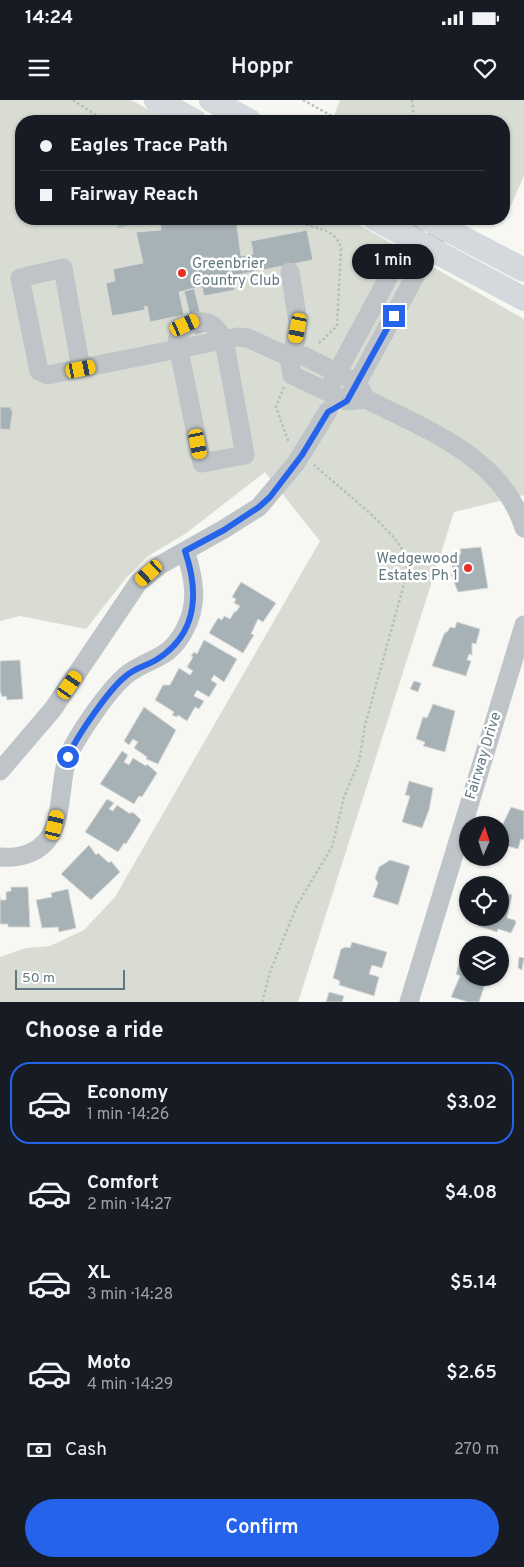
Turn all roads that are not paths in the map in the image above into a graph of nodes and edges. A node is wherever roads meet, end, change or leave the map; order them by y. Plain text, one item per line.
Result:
1 (156, 100) edge
2 (211, 100) edge
3 (184, 115) edge
4 (239, 115) edge
5 (392, 225) edge
6 (432, 225) edge
7 (439, 225) edge
8 (420, 235) edge
9 (524, 270) edge
10 (290, 272) dead end
11 (524, 299) edge
12 (224, 340) junction
13 (179, 349) junction
14 (295, 363) junction
15 (81, 369) junction
16 (336, 372) junction
17 (361, 391) junction
18 (327, 402) junction
19 (524, 528) edge
20 (185, 551) junction
21 (524, 625) edge
22 (4, 760) edge
23 (0, 857) edge
24 (409, 1002) edge

1 - 3 main road
2 - 4 main road
5 - 8 main road
6 - 8 street
7 - 9 main road
8 - 11 main road
8 - 16 street
8 - 17 street
10 - 14 street
12 - 13 street
12 - 13 street
12 - 14 street
13 - 15 street
14 - 16 street
14 - 18 street
15 - 15 street
16 - 17 street
16 - 18 street
17 - 18 street
17 - 19 street
18 - 20 street
20 - 22 street
20 - 23 street
21 - 24 street, Fairway Drive

